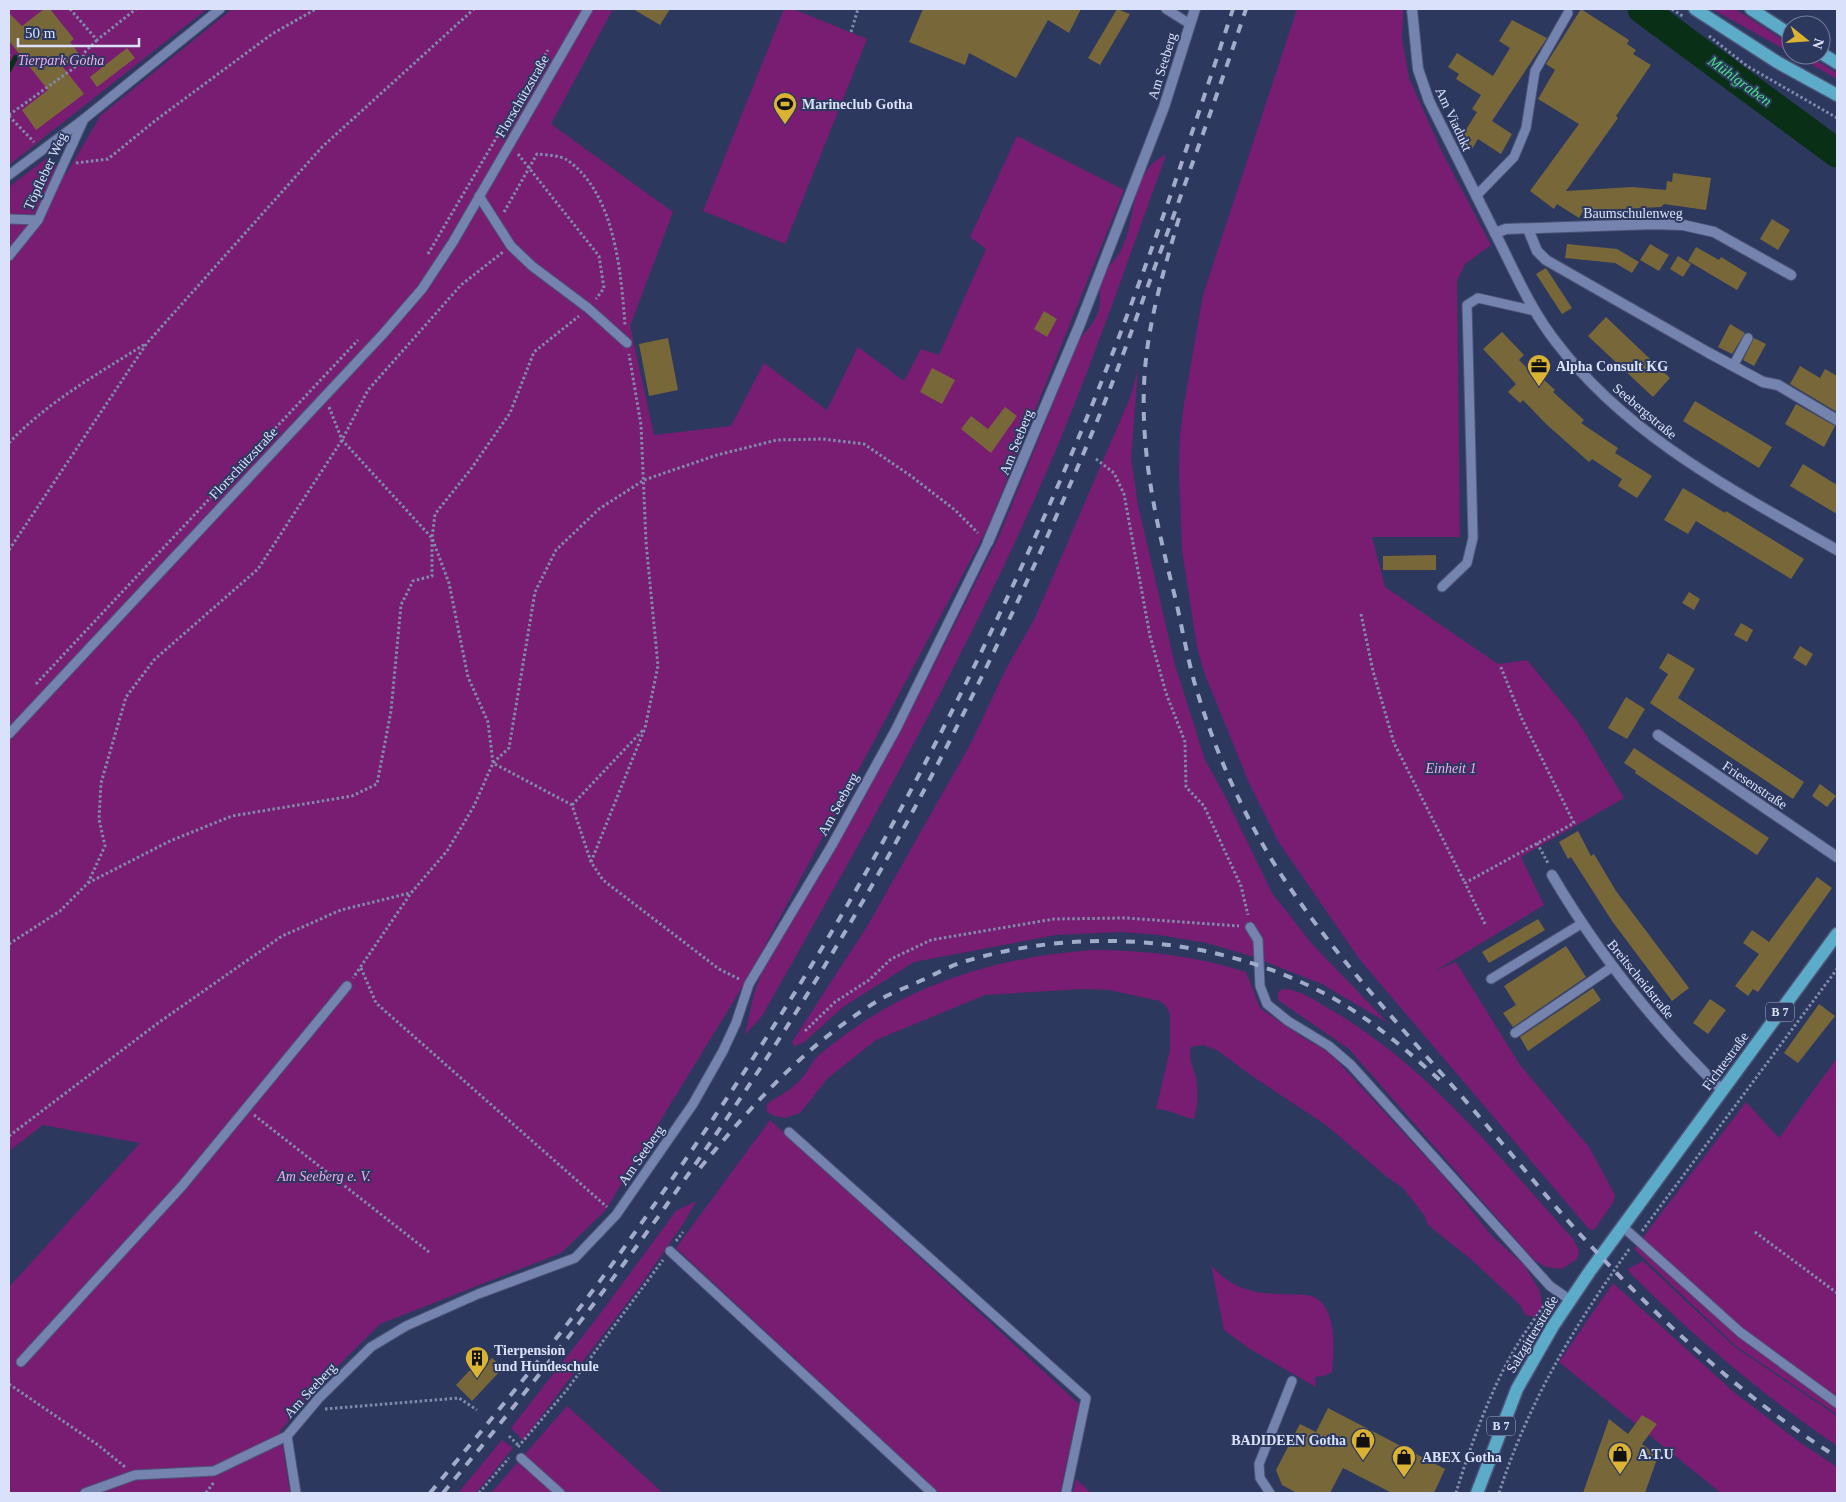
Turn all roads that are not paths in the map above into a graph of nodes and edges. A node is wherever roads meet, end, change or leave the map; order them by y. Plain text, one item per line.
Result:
1 (220, 9) edge
2 (588, 9) edge
3 (1166, 9) edge
4 (1195, 9) edge
5 (1412, 9) edge
6 (1695, 9) edge
7 (1751, 9) edge
8 (1568, 13) dead end
9 (1190, 24) junction
10 (1781, 28) edge
11 (1837, 96) edge
12 (84, 119) junction
13 (9, 175) edge
14 (479, 196) junction
15 (1476, 196) junction
16 (9, 219) edge
17 (38, 220) junction
18 (1528, 229) junction
19 (1495, 233) junction
20 (9, 256) edge
21 (1791, 275) dead end
22 (1535, 311) junction
23 (1748, 338) dead end
24 (627, 343) road end
25 (1733, 366) junction
26 (1837, 420) edge
27 (988, 542) joint
28 (1837, 550) edge
29 (1442, 586) dead end
30 (9, 734) edge
31 (1658, 735) dead end
32 (1837, 857) edge
33 (1552, 875) road end
34 (1581, 924) junction
35 (1250, 927) road end
36 (1837, 934) edge
37 (1612, 967) junction
38 (1491, 979) dead end
39 (347, 986) road end
40 (1515, 1033) dead end
41 (1722, 1090) junction
42 (789, 1132) dead end
43 (1638, 1205) joint
44 (1622, 1226) junction
45 (670, 1251) road end
46 (1570, 1300) junction
47 (21, 1362) dead end
48 (1292, 1381) dead end
49 (1837, 1403) edge
50 (287, 1436) junction
51 (521, 1458) dead end
52 (85, 1493) edge
53 (296, 1493) edge
54 (560, 1493) edge
55 (932, 1493) edge
56 (1066, 1493) edge
57 (1270, 1493) edge
58 (1477, 1493) edge

1 - 12 lane, Töpfleber Weg
2 - 14 lane, Florschützstraße
3 - 9 lane
4 - 9 street, Am Seeberg
5 - 15 street, Am Viadukt
6 - 11 main road
7 - 10 main road
8 - 15 lane
9 - 27 street, Am Seeberg
12 - 13 lane, Töpfleber Weg
12 - 17 lane, Töpfleber Weg
14 - 24 lane
14 - 30 lane, Florschützstraße
15 - 19 street, Am Viadukt
16 - 17 lane
17 - 20 lane, Töpfleber Weg
18 - 19 street, Baumschulenweg
18 - 21 street, Baumschulenweg
18 - 25 street
19 - 22 street, Seebergstraße
22 - 28 street, Seebergstraße
22 - 29 lane
23 - 25 lane
25 - 26 street
27 - 50 lane, Am Seeberg
31 - 32 street, Friesenstraße
33 - 34 street, Breitscheidstraße
34 - 37 street, Breitscheidstraße
34 - 38 lane
35 - 46 lane
36 - 41 main road, Fichtestraße / B 7
37 - 40 lane
37 - 41 street, Breitscheidstraße
39 - 47 lane
41 - 43 main road, Fichtestraße / B 7
42 - 56 lane
43 - 44 main road, Salzgitterstraße / B 7
44 - 46 main road, Salzgitterstraße / B 7
44 - 49 lane
45 - 55 lane
46 - 58 main road, Salzgitterstraße / B 7
48 - 57 lane
50 - 52 lane
50 - 53 lane
51 - 54 lane

